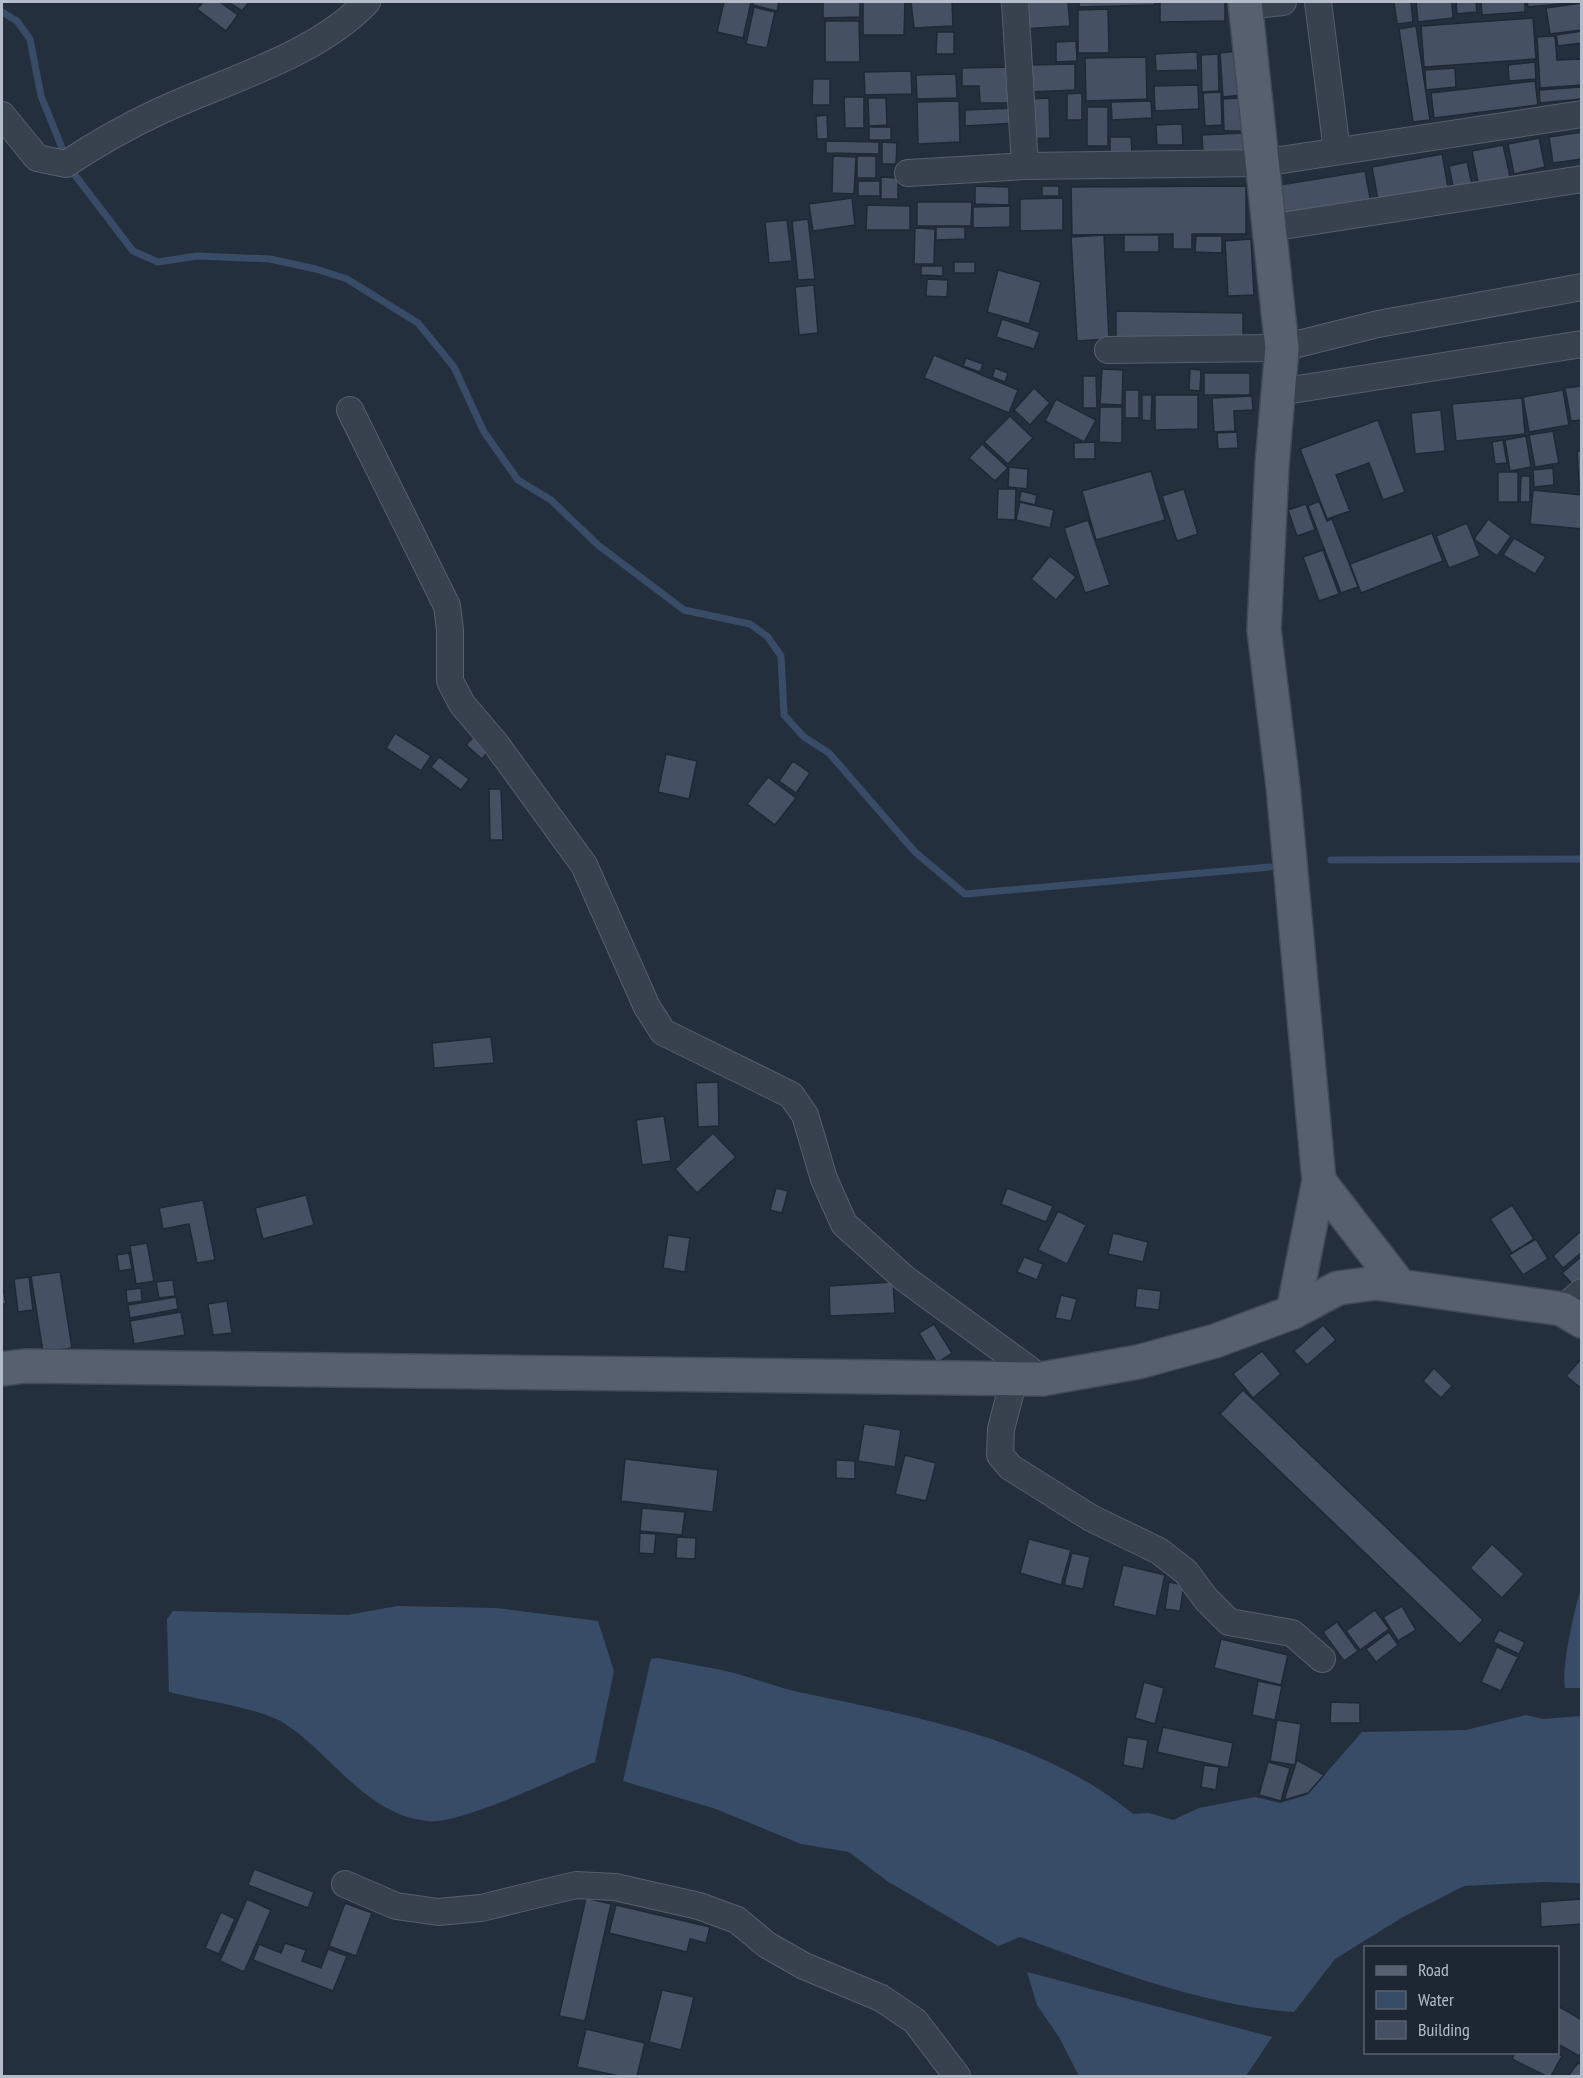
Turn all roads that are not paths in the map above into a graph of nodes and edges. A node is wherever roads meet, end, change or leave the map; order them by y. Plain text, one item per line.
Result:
1 (367, 2) edge
2 (1015, 2) edge
3 (1283, 2) edge
4 (1318, 2) edge
5 (1245, 4) edge
6 (1581, 114) edge
7 (2, 115) edge
8 (1337, 152) junction
9 (1262, 163) junction
10 (1025, 165) junction
11 (908, 173) dead end
12 (1581, 179) edge
13 (1270, 228) junction
14 (1581, 286) edge
15 (1581, 344) edge
16 (1282, 348) junction
17 (1108, 350) dead end
18 (1279, 392) junction
19 (350, 410) dead end
20 (1319, 1181) junction
21 (1400, 1286) junction
22 (1575, 1307) edge
23 (1293, 1312) junction
24 (2, 1369) edge
25 (1028, 1379) junction
26 (1322, 1659) dead end
27 (345, 1884) dead end
28 (957, 2076) edge

1 - 7 street
2 - 10 street
3 - 5 street
4 - 8 street
5 - 9 main road
6 - 8 street
8 - 9 street
9 - 10 street
9 - 13 main road
10 - 11 street
12 - 13 street
13 - 16 main road
14 - 16 street
15 - 18 street
16 - 17 street
16 - 18 main road
18 - 20 main road
19 - 25 street
20 - 21 main road
20 - 23 main road
21 - 22 main road
21 - 23 main road
23 - 25 main road
24 - 25 main road
25 - 26 street
27 - 28 street

